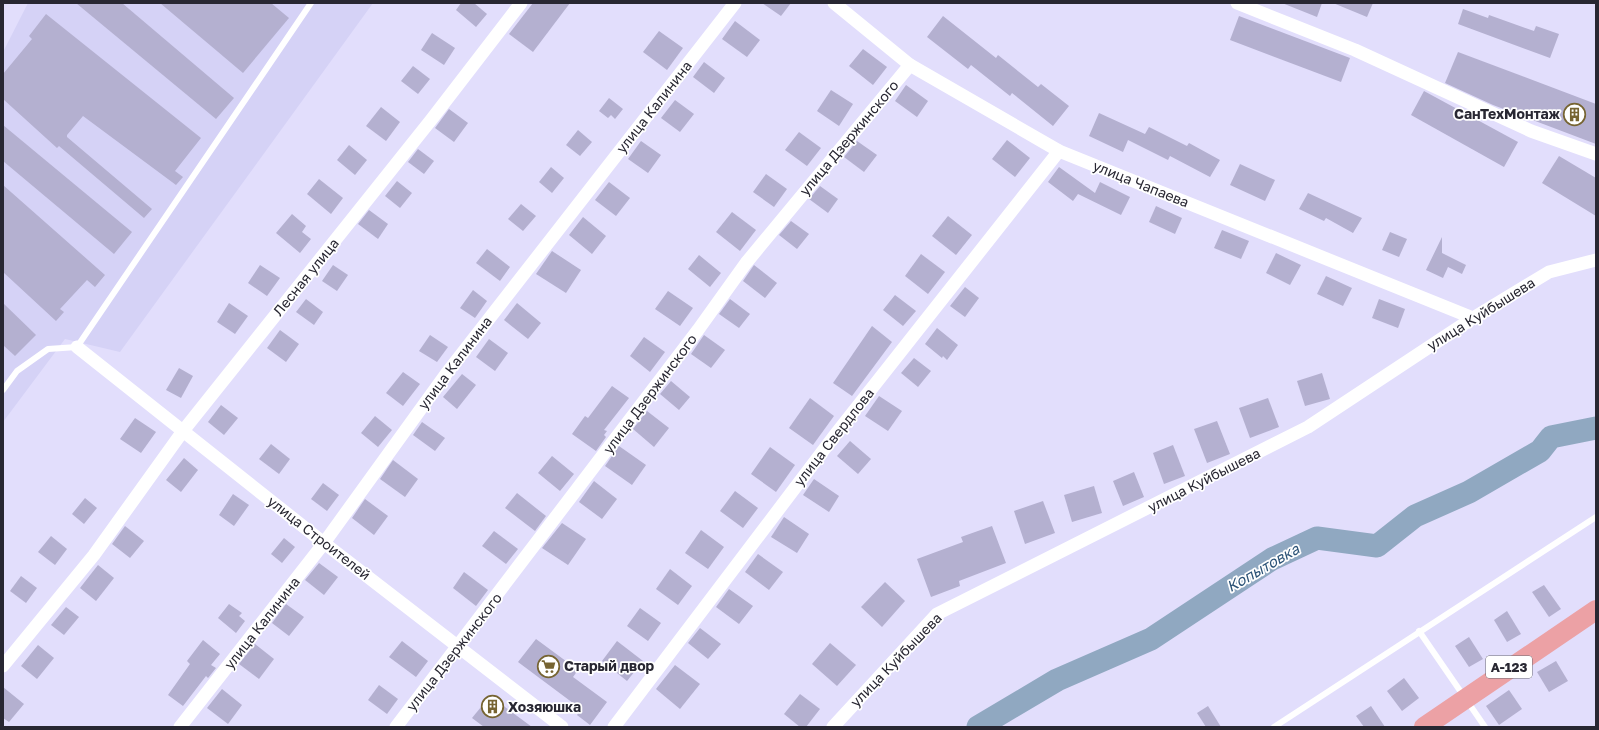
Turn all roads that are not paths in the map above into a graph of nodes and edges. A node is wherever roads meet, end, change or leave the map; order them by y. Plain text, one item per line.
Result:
1 (311, 3) edge
2 (521, 3) edge
3 (736, 3) edge
4 (834, 3) edge
5 (1237, 3) edge
6 (910, 65) junction
7 (1059, 151) junction
8 (1596, 154) edge
9 (1596, 260) edge
10 (1473, 318) junction
11 (77, 347) junction
12 (3, 390) edge
13 (183, 431) junction
14 (1596, 517) edge
15 (324, 543) junction
16 (1596, 610) edge
17 (1419, 631) junction
18 (459, 646) junction
19 (3, 666) edge
20 (1465, 698) junction
21 (180, 727) edge
22 (396, 727) edge
23 (562, 727) edge
24 (614, 727) edge
25 (833, 727) edge
26 (1274, 727) edge
27 (1424, 727) edge
28 (1485, 727) edge

1 - 11 lane
2 - 13 street, Лесная улица
3 - 15 street, улица Калинина
4 - 6 street, улица Чапаева
5 - 8 street
6 - 7 street, улица Чапаева
6 - 18 street, улица Дзержинского
7 - 10 street, улица Чапаева
7 - 24 street, улица Свердлова
9 - 10 street, улица Куйбышева
10 - 25 street, улица Куйбышева
11 - 12 lane
11 - 13 street, улица Строителей
13 - 15 street, улица Строителей
13 - 19 street, Лесная улица
14 - 17 lane
15 - 18 street, улица Строителей
15 - 21 street, улица Калинина
16 - 20 main road, А-123
17 - 20 lane
17 - 26 lane
18 - 22 street, улица Дзержинского
18 - 23 street, улица Строителей
20 - 27 main road, А-123
20 - 28 lane

